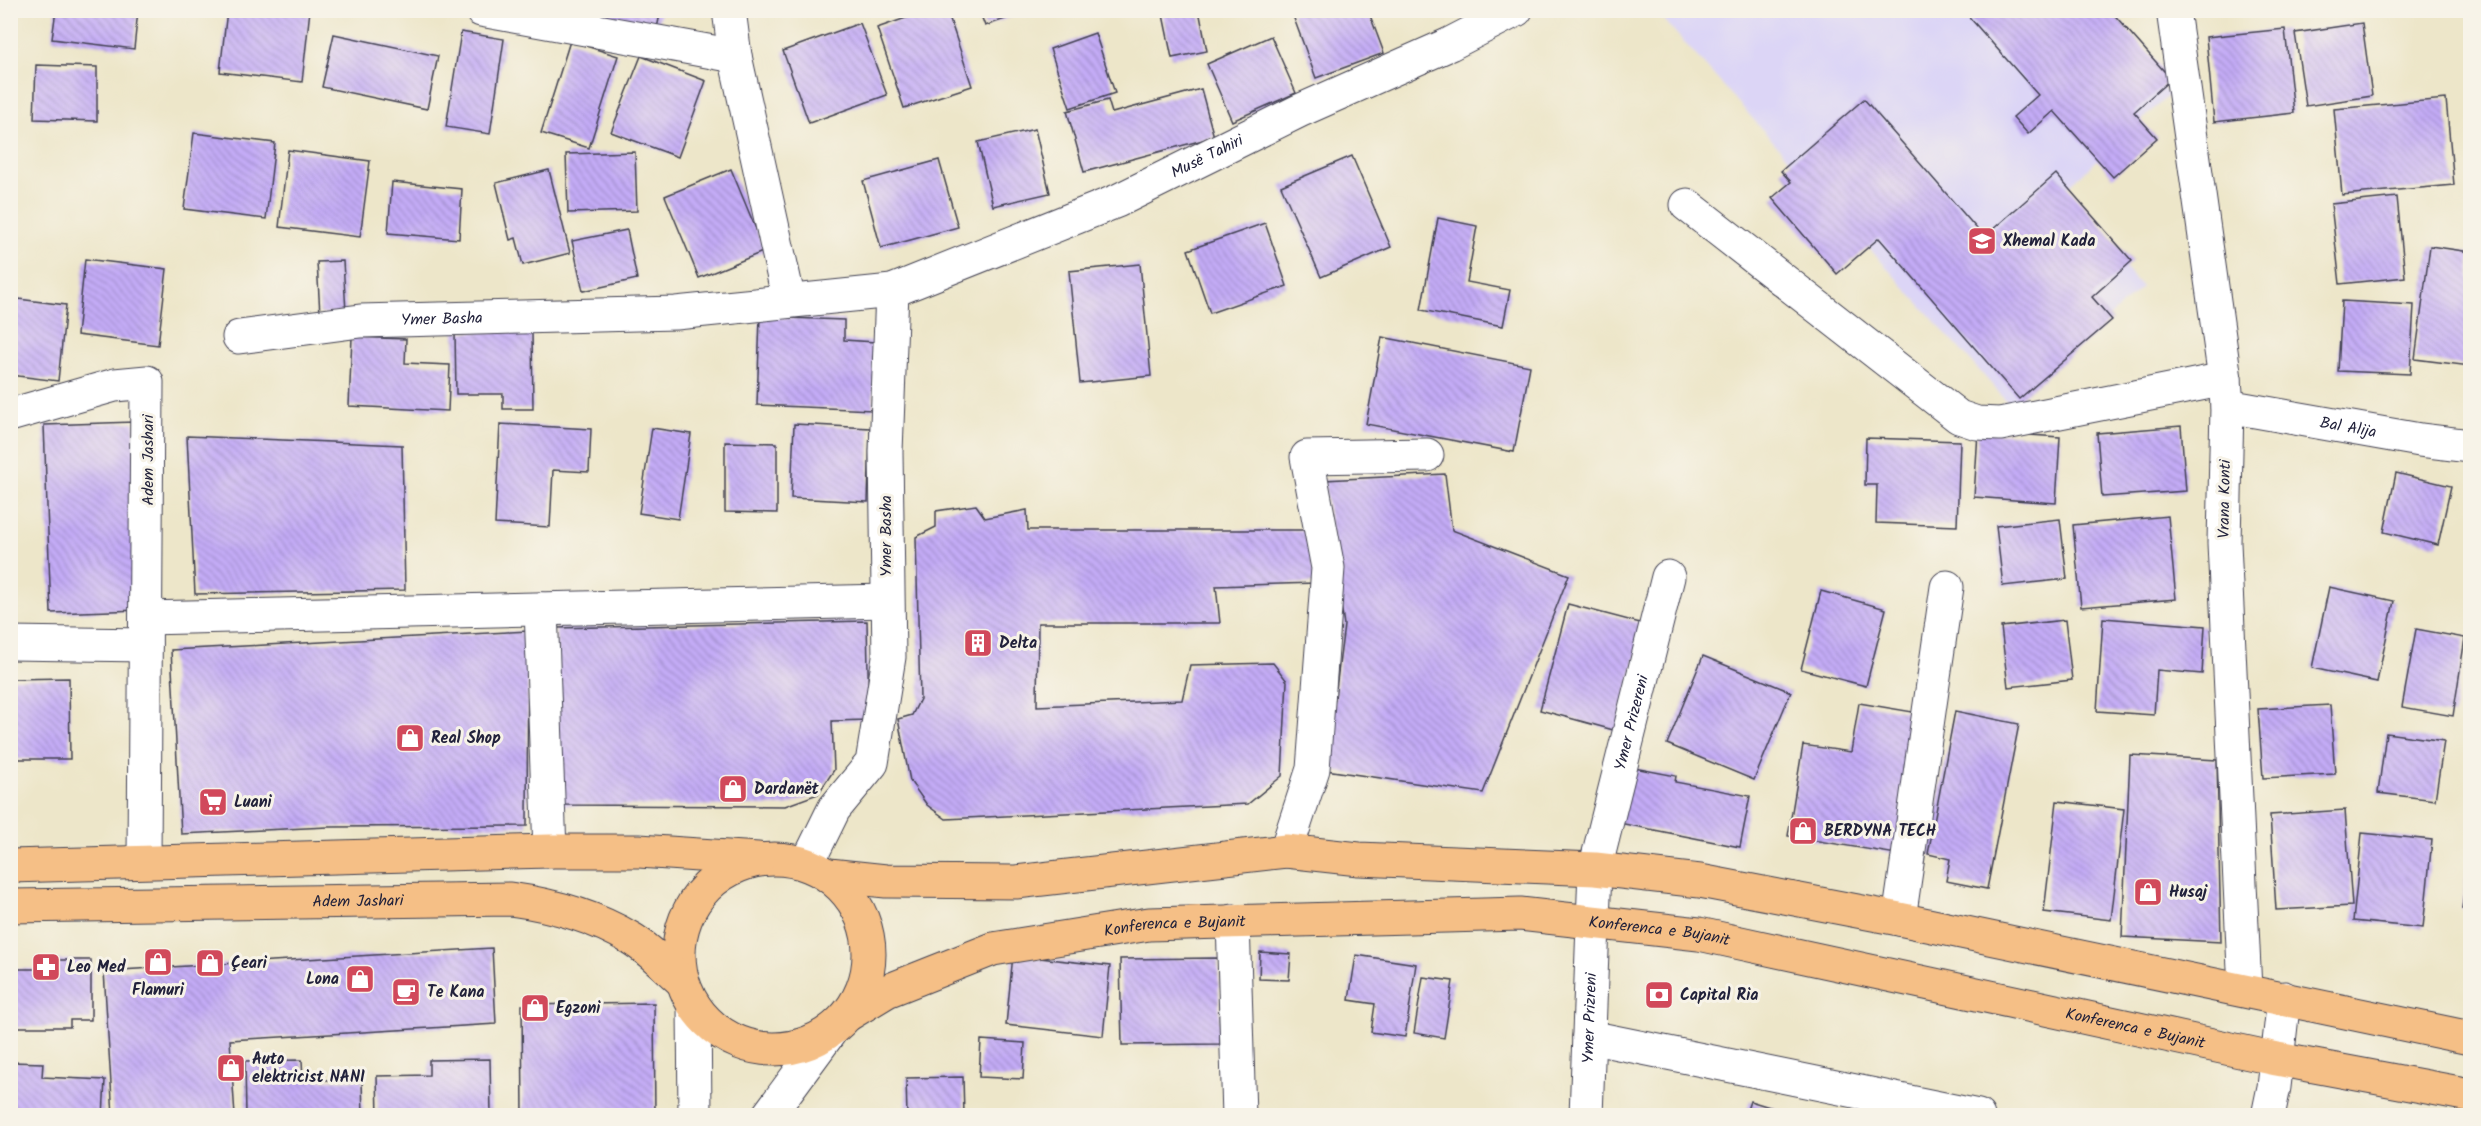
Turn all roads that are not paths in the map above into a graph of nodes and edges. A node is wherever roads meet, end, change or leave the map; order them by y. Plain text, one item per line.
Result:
1 (481, 10) edge
2 (729, 10) edge
3 (1516, 10) edge
4 (2173, 10) edge
5 (735, 56) junction
6 (1687, 206) dead end
7 (892, 291) junction
8 (789, 301) junction
9 (239, 338) dead end
10 (2226, 393) junction
11 (10, 415) edge
12 (2470, 446) edge
13 (1427, 455) dead end
14 (1668, 577) dead end
15 (1947, 587) dead end
16 (887, 601) junction
17 (541, 609) junction
18 (145, 632) junction
19 (10, 643) edge
20 (550, 851) junction
21 (1286, 851) junction
22 (758, 859) junction
23 (144, 861) junction
24 (10, 866) edge
25 (818, 869) junction
26 (1595, 869) junction
27 (10, 906) edge
28 (1899, 919) junction
29 (1233, 921) junction
30 (1595, 921) junction
31 (2246, 990) junction
32 (688, 994) junction
33 (2284, 998) junction
34 (839, 1023) junction
35 (1589, 1037) junction
36 (2470, 1038) edge
37 (2273, 1087) edge
38 (2470, 1095) edge
39 (695, 1116) edge
40 (768, 1116) edge
41 (1239, 1116) edge
42 (1586, 1116) edge
43 (1978, 1116) edge

1 - 5 street
2 - 5 street
3 - 7 street, Musë Tahiri
4 - 10 street, Vrana Konti
5 - 8 street
6 - 10 street
7 - 8 street, Ymer Basha
7 - 16 street, Ymer Basha
8 - 9 street, Ymer Basha
10 - 12 street, Bal Alija
10 - 31 street, Vrana Konti
11 - 18 street, Adem Jashari
13 - 21 street
14 - 26 street, Ymer Prizereni
15 - 28 street
16 - 17 street
16 - 25 street, Ymer Basha
17 - 18 street
17 - 20 street
18 - 19 street
18 - 23 street, Adem Jashari
20 - 22 main road
20 - 23 main road
21 - 25 main road
21 - 26 main road
22 - 25 main road
22 - 32 main road
23 - 24 main road
25 - 34 main road
26 - 28 main road
26 - 30 street, Ymer Prizereni
27 - 32 main road, Adem Jashari
28 - 31 main road
29 - 30 main road, Konferenca e Bujanit
29 - 34 main road, Konferenca e Bujanit
29 - 41 street
30 - 35 street, Ymer Prizreni
30 - 37 main road, Konferenca e Bujanit
31 - 33 main road
32 - 34 main road
32 - 39 street
33 - 36 main road
33 - 37 street
34 - 40 street
35 - 42 street, Ymer Prizreni
35 - 43 street
37 - 38 main road, Konferenca e Bujanit

